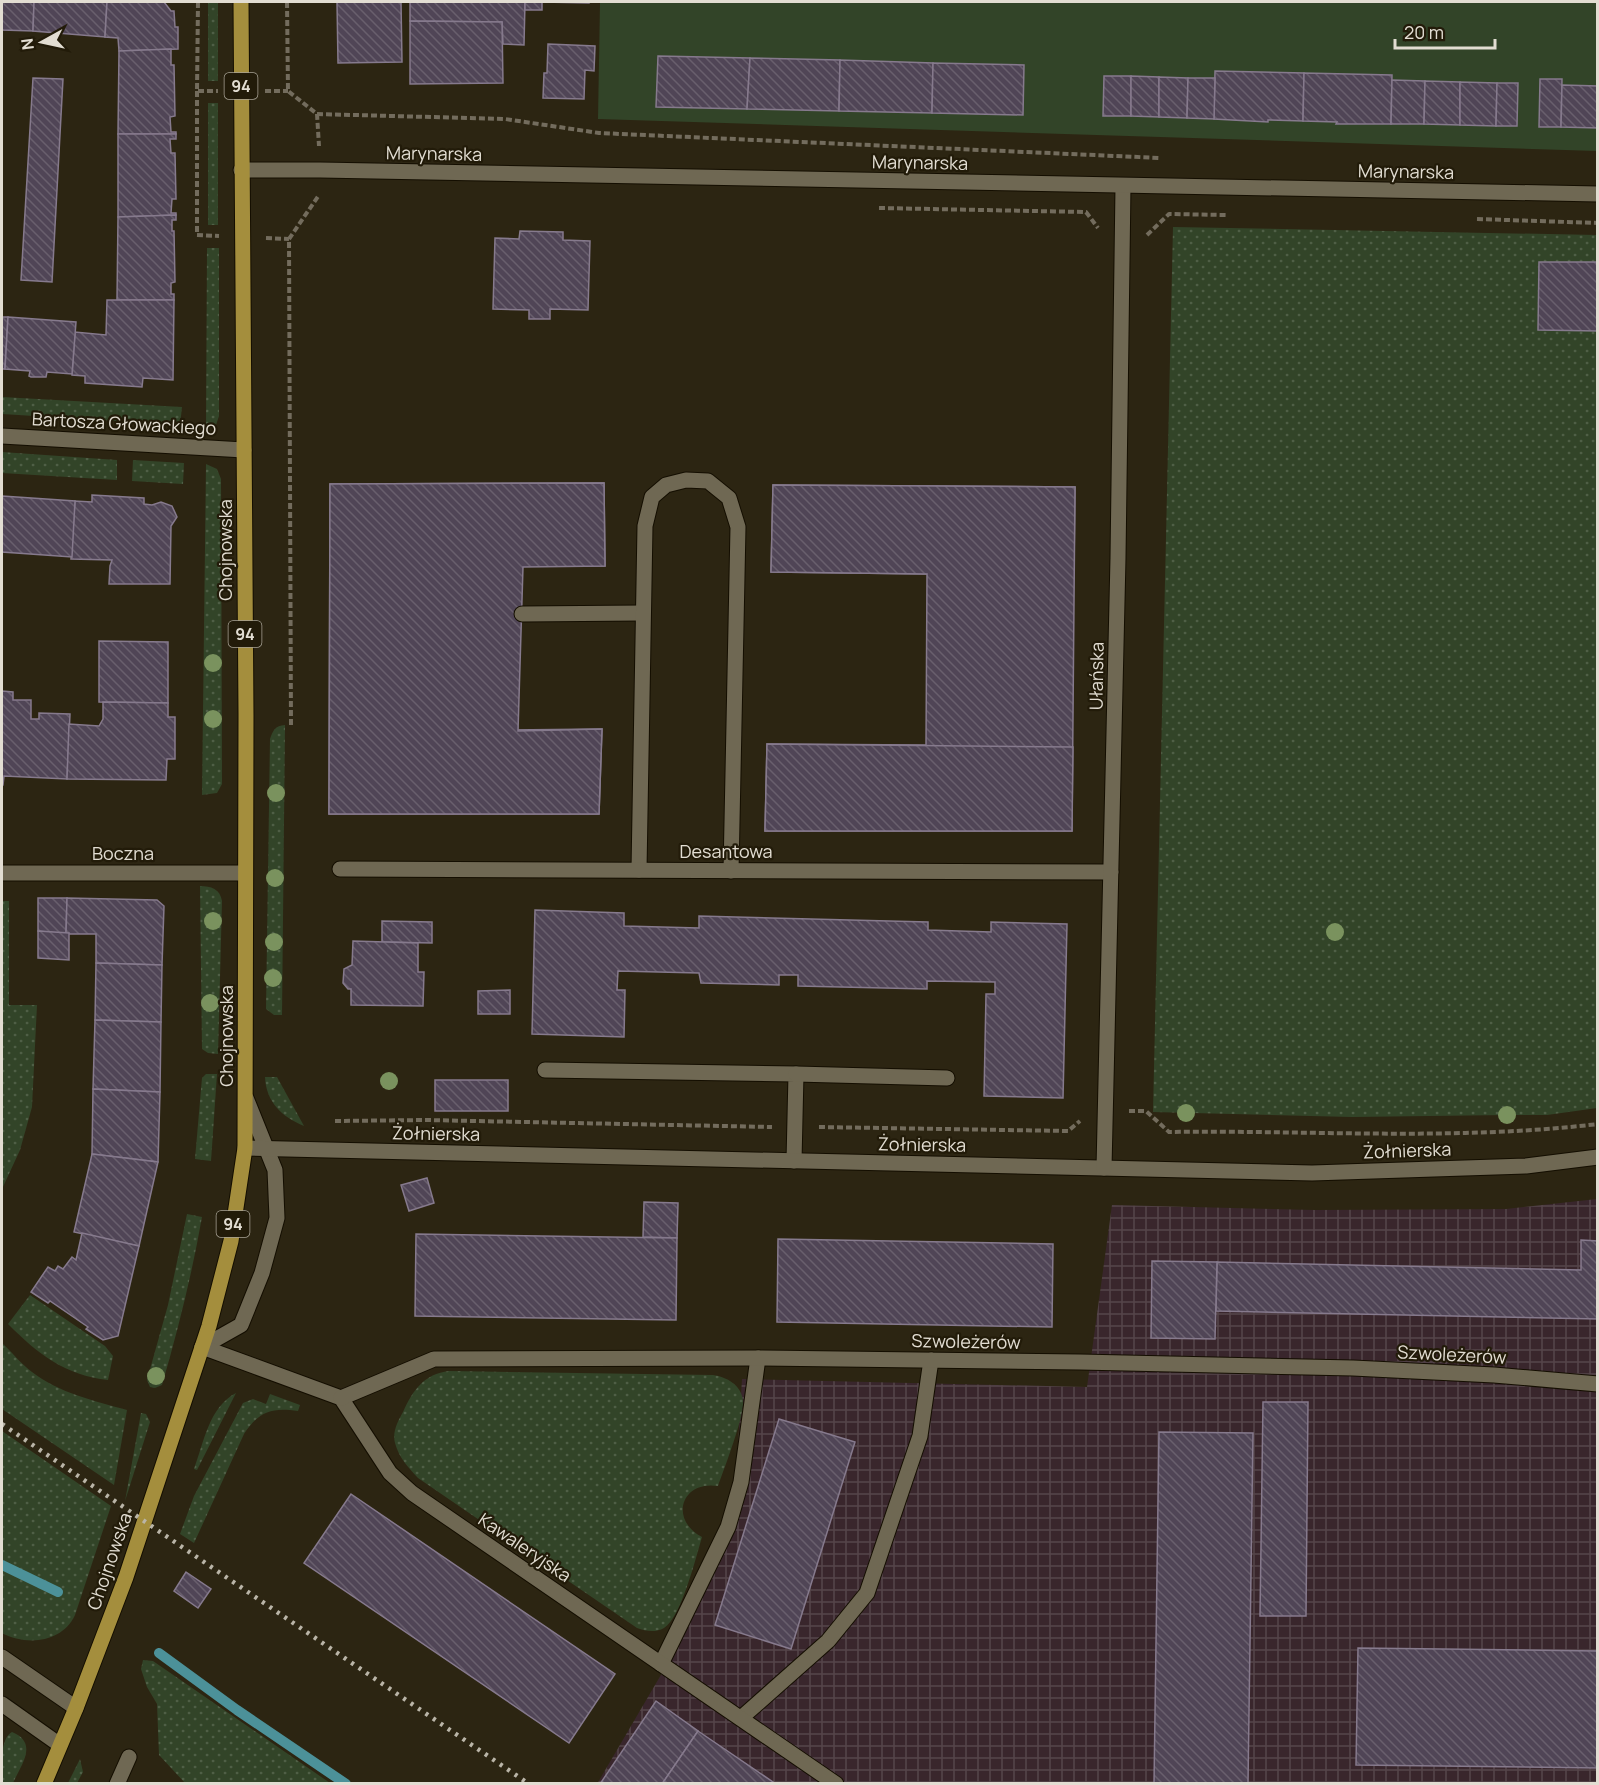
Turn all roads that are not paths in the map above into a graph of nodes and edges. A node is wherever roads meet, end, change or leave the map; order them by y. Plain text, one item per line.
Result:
1 (241, 2) edge
2 (241, 170) junction
3 (1123, 186) junction
4 (1598, 194) edge
5 (2, 436) edge
6 (244, 450) junction
7 (642, 613) junction
8 (522, 614) dead end
9 (340, 869) dead end
10 (639, 870) junction
11 (731, 871) junction
12 (1111, 872) junction
13 (2, 873) edge
14 (245, 873) junction
15 (545, 1070) dead end
16 (796, 1074) junction
17 (947, 1078) dead end
18 (246, 1098) junction
19 (244, 1148) junction
20 (266, 1149) junction
21 (1598, 1157) edge
22 (794, 1161) junction
23 (1104, 1168) junction
24 (202, 1347) junction
25 (758, 1358) junction
26 (932, 1360) junction
27 (1598, 1384) edge
28 (341, 1398) junction
29 (2, 1657) edge
30 (661, 1664) junction
31 (2, 1704) edge
32 (76, 1708) junction
33 (741, 1718) junction
34 (60, 1745) junction
35 (129, 1757) dead end
36 (44, 1784) edge
37 (117, 1784) edge
38 (836, 1784) edge

1 - 2 main road, Chojnowska / 94
2 - 3 street, Marynarska
2 - 6 main road, Chojnowska / 94
3 - 4 street, Marynarska
3 - 12 street, Ułańska
5 - 6 street, Bartosza Głowackiego
6 - 14 main road, Chojnowska / 94
7 - 8 street
7 - 10 street
7 - 11 street
9 - 10 street, Desantowa
10 - 11 street, Desantowa
11 - 12 street, Desantowa
12 - 23 street, Ułańska
13 - 14 street, Boczna
14 - 18 main road, Chojnowska / 94
15 - 16 street
16 - 17 street
16 - 22 street
18 - 19 main road, Chojnowska / 94
18 - 20 street, Chojnowska
19 - 20 street, Żołnierska
19 - 24 main road, Chojnowska / 94
20 - 22 street, Żołnierska
20 - 24 street, Chojnowska
21 - 23 street, Żołnierska
22 - 23 street, Żołnierska
24 - 28 street
24 - 32 main road, Chojnowska / 94
25 - 26 street, Szwoleżerów
25 - 28 street, Szwoleżerów
25 - 30 street
26 - 27 street, Szwoleżerów
26 - 33 street
28 - 30 street, Kawaleryjska
29 - 32 street
30 - 33 street, Kawaleryjska
31 - 34 street
32 - 34 main road, Chojnowska / 94
33 - 38 street, Kawaleryjska
34 - 36 main road, Chojnowska / 94
35 - 37 street

